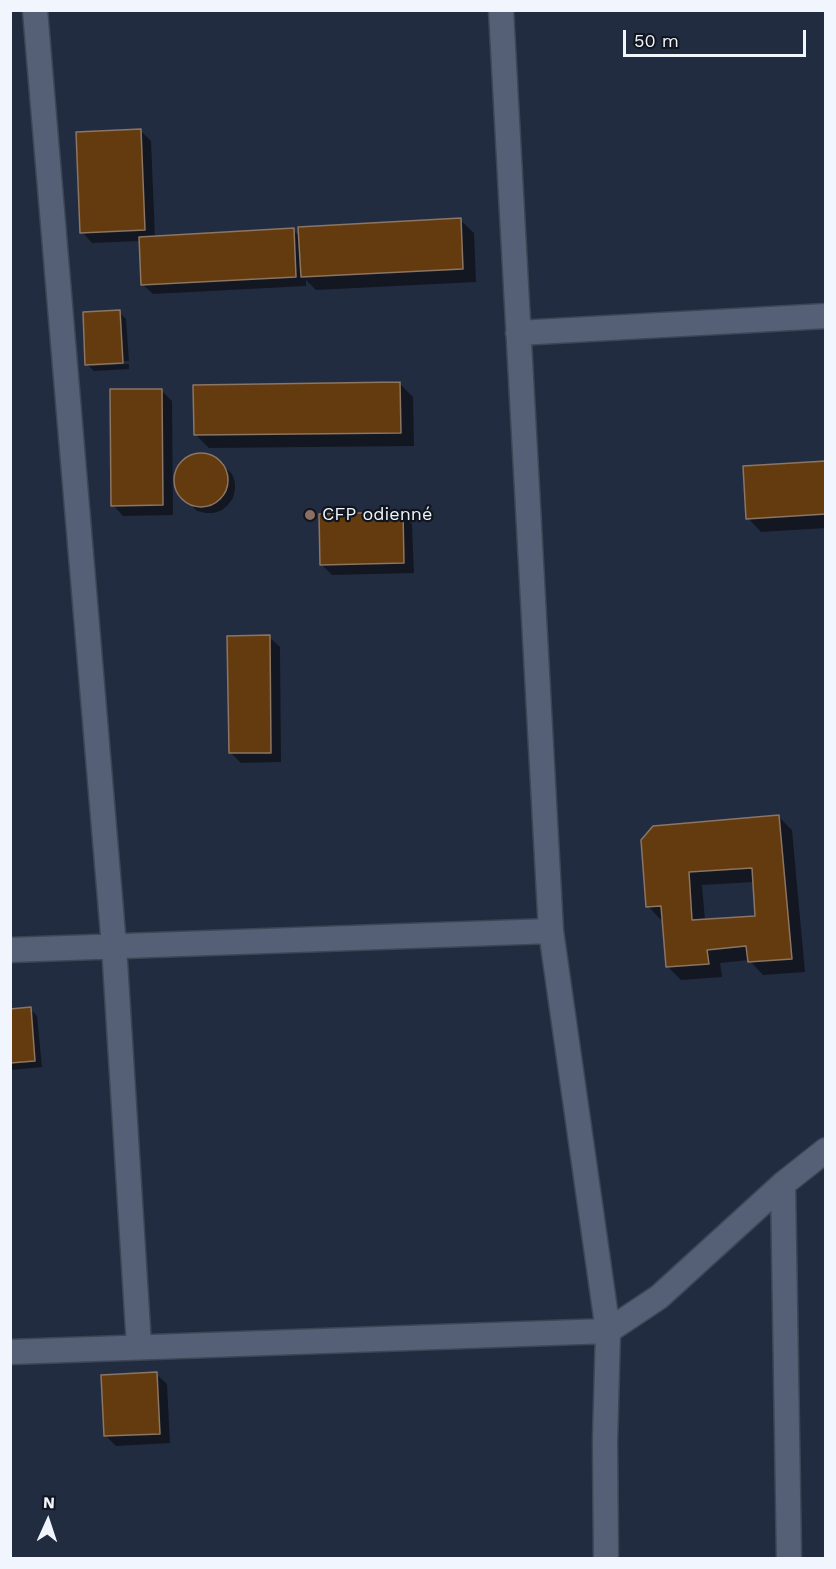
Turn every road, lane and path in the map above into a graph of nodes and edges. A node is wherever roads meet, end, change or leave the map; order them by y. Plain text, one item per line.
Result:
1 (35, 10) edge
2 (501, 10) edge
3 (825, 316) edge
4 (518, 333) junction
5 (551, 931) junction
6 (114, 946) junction
7 (10, 950) edge
8 (825, 1150) edge
9 (783, 1184) junction
10 (608, 1332) junction
11 (139, 1346) junction
12 (10, 1352) edge
13 (606, 1558) edge
14 (789, 1558) edge

1 - 6 street
2 - 4 street
3 - 4 street
4 - 5 street
5 - 6 street
5 - 10 street
6 - 7 street
6 - 11 street
8 - 9 street
9 - 10 street
9 - 14 street
10 - 11 street
10 - 13 street
11 - 12 street

